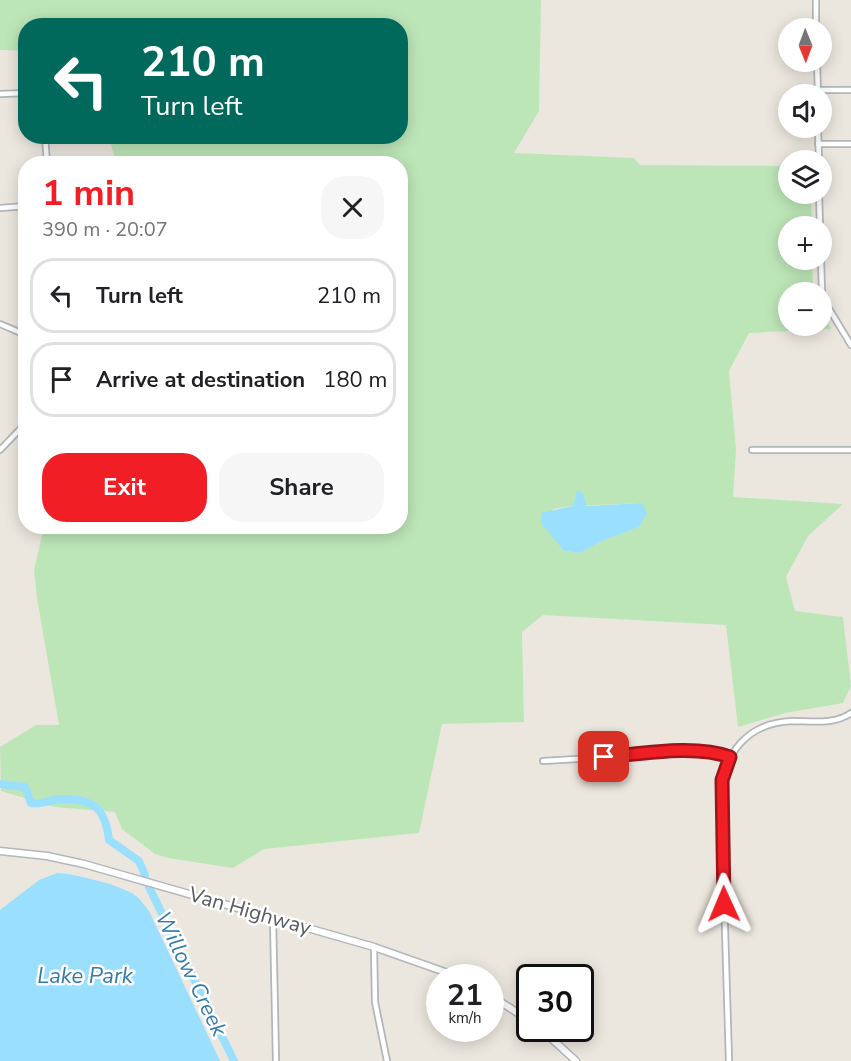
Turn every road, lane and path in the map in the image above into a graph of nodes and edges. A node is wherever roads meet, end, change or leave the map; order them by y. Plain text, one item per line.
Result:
1 (816, 0) edge
2 (816, 18) edge
3 (851, 90) edge
4 (832, 91) edge
5 (18, 93) edge
6 (0, 94) edge
7 (818, 138) edge
8 (818, 144) junction
9 (851, 144) edge
10 (818, 150) edge
11 (18, 207) edge
12 (0, 208) edge
13 (832, 314) edge
14 (0, 324) edge
15 (18, 332) edge
16 (851, 345) edge
17 (18, 431) edge
18 (0, 450) edge
19 (752, 450) dead end
20 (851, 450) edge
21 (851, 713) edge
22 (730, 757) junction
23 (543, 761) dead end
24 (0, 852) edge
25 (273, 918) junction
26 (374, 947) junction
27 (426, 965) edge
28 (555, 1042) edge
29 (276, 1061) edge
30 (387, 1061) edge
31 (576, 1061) edge
32 (729, 1061) edge

1 - 2 street
3 - 4 street
5 - 6 street
7 - 8 street
8 - 9 street
8 - 10 street
11 - 12 street
13 - 16 street
14 - 15 street
17 - 18 street
19 - 20 street
21 - 22 street
22 - 23 street
22 - 32 street
24 - 25 main road, Van Highway
25 - 26 main road, Van Highway
25 - 29 street
26 - 27 main road, Van Highway
26 - 30 street
28 - 31 main road

